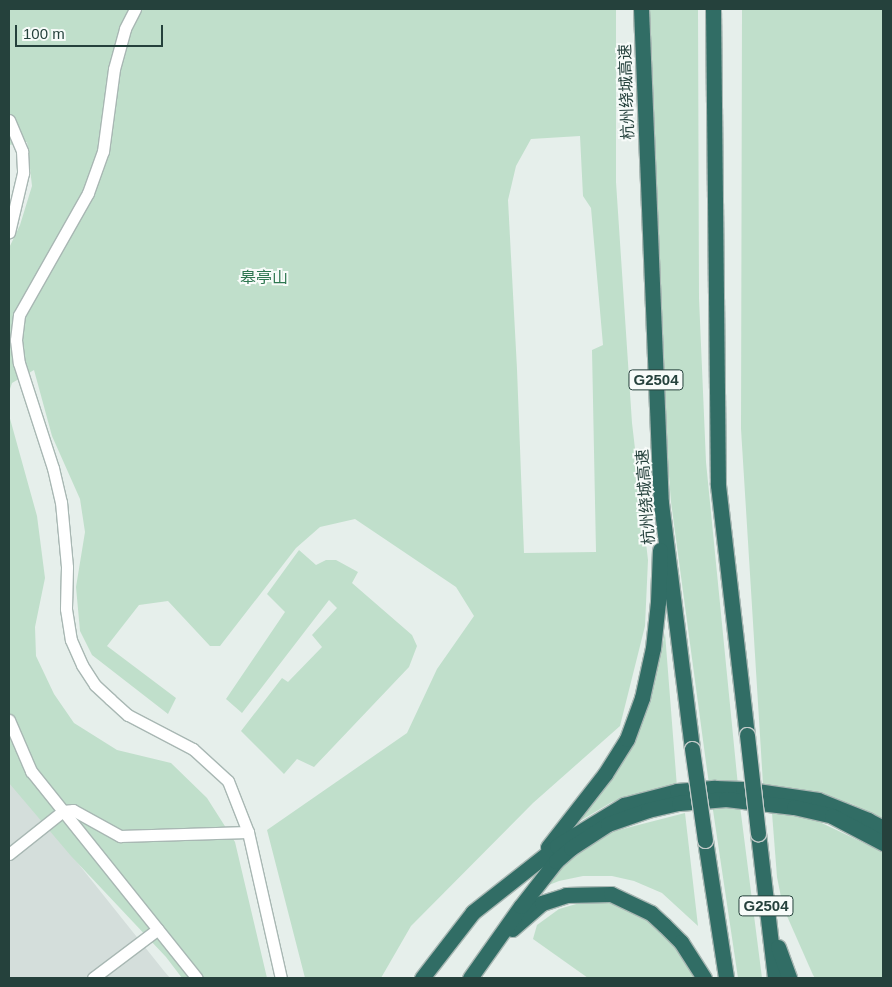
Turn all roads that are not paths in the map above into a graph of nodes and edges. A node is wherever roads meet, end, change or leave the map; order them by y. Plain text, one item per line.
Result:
1 (135, 9) edge
2 (641, 9) edge
3 (713, 9) edge
4 (9, 120) edge
5 (9, 232) edge
6 (662, 503) junction
7 (9, 720) edge
8 (63, 811) junction
9 (883, 828) edge
10 (248, 832) junction
11 (883, 843) edge
12 (9, 854) edge
13 (535, 864) junction
14 (764, 895) junction
15 (158, 929) junction
16 (491, 950) junction
17 (93, 978) edge
18 (197, 978) edge
19 (281, 978) edge
20 (422, 978) edge
21 (470, 978) edge
22 (704, 978) edge
23 (726, 978) edge
24 (775, 978) edge
25 (789, 978) edge

1 - 10 street
2 - 6 highway, 杭州绕城高速 / G2504
3 - 14 highway, G2504, bridge
4 - 5 street
6 - 13 highway
6 - 23 highway, 杭州绕城高速 / G2504, bridge
7 - 8 street
8 - 10 street
8 - 12 street
8 - 15 street
9 - 13 highway
10 - 19 street
11 - 16 highway
13 - 20 highway
14 - 24 highway, G2504
14 - 25 highway
15 - 17 street
15 - 18 street
16 - 21 highway
16 - 22 highway

